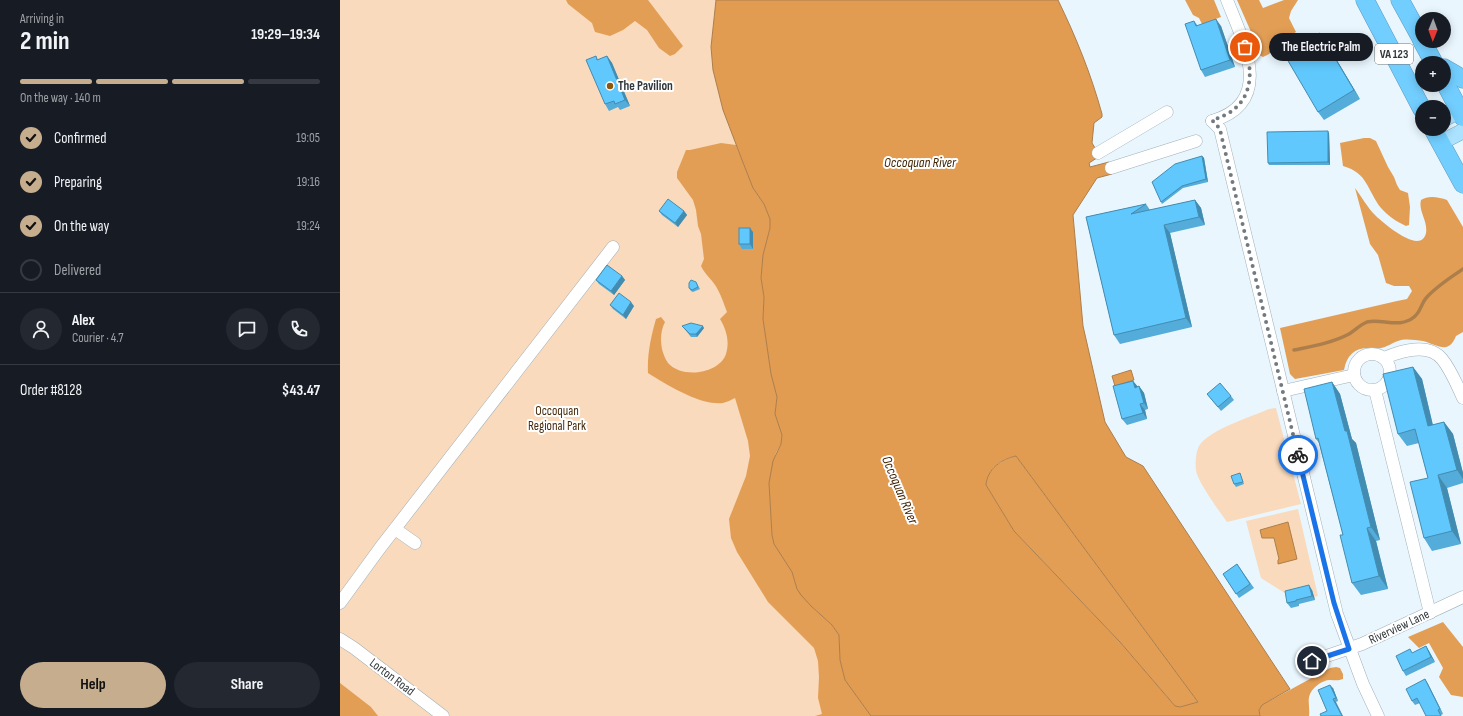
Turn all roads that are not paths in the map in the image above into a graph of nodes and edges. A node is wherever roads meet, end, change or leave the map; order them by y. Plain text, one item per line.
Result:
1 (1227, 0) edge
2 (1365, 0) edge
3 (1400, 0) edge
4 (1415, 28) edge
5 (1451, 72) edge
6 (1463, 79) edge
7 (1450, 92) edge
8 (1417, 100) edge
9 (1167, 112) dead end
10 (1462, 112) edge
11 (1451, 116) edge
12 (1463, 131) edge
13 (1451, 133) edge
14 (1436, 136) edge
15 (1196, 142) dead end
16 (1098, 153) dead end
17 (1111, 168) dead end
18 (1463, 184) edge
19 (613, 247) dead end
20 (1384, 358) junction
21 (1354, 374) junction
22 (1375, 390) junction
23 (1283, 391) junction
24 (1463, 398) edge
25 (395, 529) junction
26 (415, 543) dead end
27 (1463, 597) edge
28 (340, 603) edge
29 (1430, 613) junction
30 (340, 639) edge
31 (1349, 649) junction
32 (1312, 661) dead end
33 (443, 716) edge
34 (1378, 716) edge

1 - 23 street
2 - 8 highway, VA 123
3 - 4 highway, VA 123
5 - 6 highway
7 - 10 highway
9 - 16 street
10 - 11 main road
12 - 13 main road
14 - 18 highway
15 - 17 street
19 - 25 street
20 - 21 street
20 - 22 street
20 - 24 street
21 - 22 street
21 - 23 street
22 - 29 street
23 - 31 street
25 - 26 street
25 - 28 street
27 - 29 street, Riverview Lane
29 - 31 street, Riverview Lane
30 - 33 street, Lorton Road
31 - 32 street, Riverview Lane
31 - 34 street

